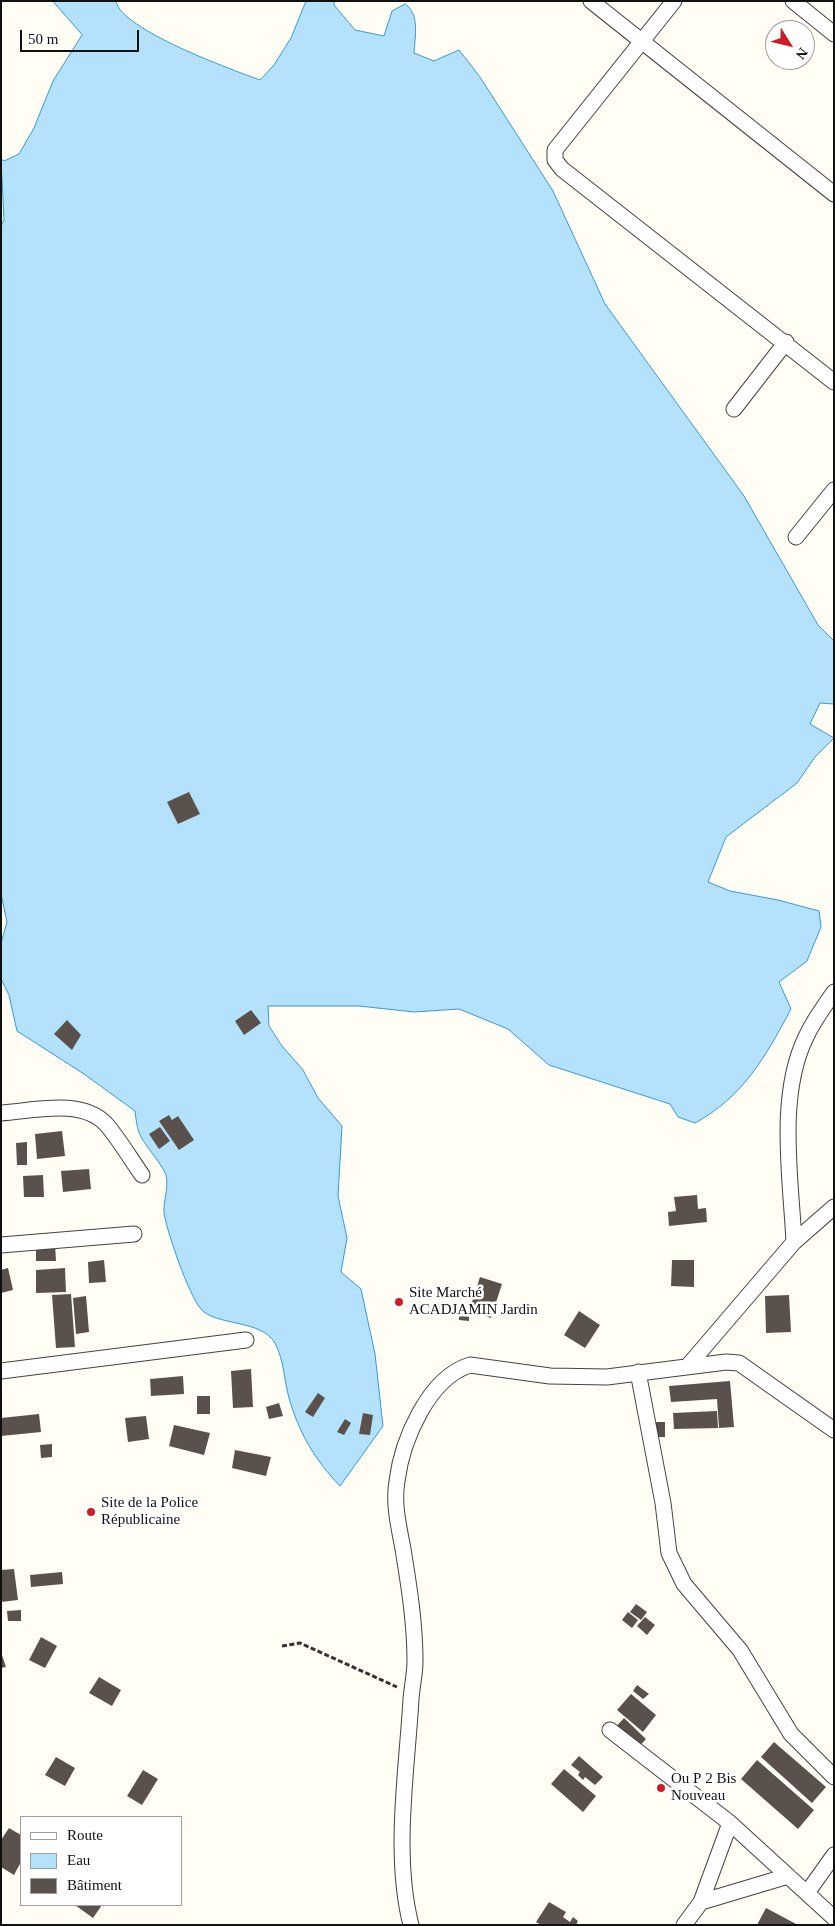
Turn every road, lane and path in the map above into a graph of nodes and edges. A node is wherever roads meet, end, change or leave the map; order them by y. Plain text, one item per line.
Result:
1 (591, 1) edge
2 (674, 1) edge
3 (793, 1) edge
4 (834, 34) edge
5 (642, 40) junction
6 (834, 194) edge
7 (786, 342) junction
8 (834, 382) edge
9 (734, 409) dead end
10 (834, 490) edge
11 (796, 537) dead end
12 (834, 992) edge
13 (1, 1113) edge
14 (142, 1175) dead end
15 (834, 1207) edge
16 (134, 1234) dead end
17 (794, 1242) junction
18 (1, 1245) edge
19 (246, 1340) dead end
20 (687, 1367) junction
21 (1, 1371) edge
22 (638, 1372) junction
23 (834, 1430) edge
24 (282, 1646) dead end
25 (412, 1694) junction
26 (610, 1730) dead end
27 (834, 1777) edge
28 (730, 1823) junction
29 (834, 1855) edge
30 (788, 1876) junction
31 (807, 1893) junction
32 (701, 1902) junction
33 (834, 1918) edge
34 (411, 1925) edge
35 (684, 1925) edge

1 - 5 street
2 - 5 street
3 - 4 street
5 - 6 street
5 - 7 street
7 - 8 street
7 - 9 street
10 - 11 street
12 - 17 street
13 - 14 street
15 - 17 street
16 - 18 street
17 - 20 street
19 - 21 street
20 - 22 street
20 - 23 street
22 - 25 street
22 - 27 street
24 - 25 path
25 - 34 street
26 - 28 street
28 - 30 street
28 - 32 street
29 - 31 street
30 - 31 street
30 - 32 street
31 - 33 street
32 - 35 street

